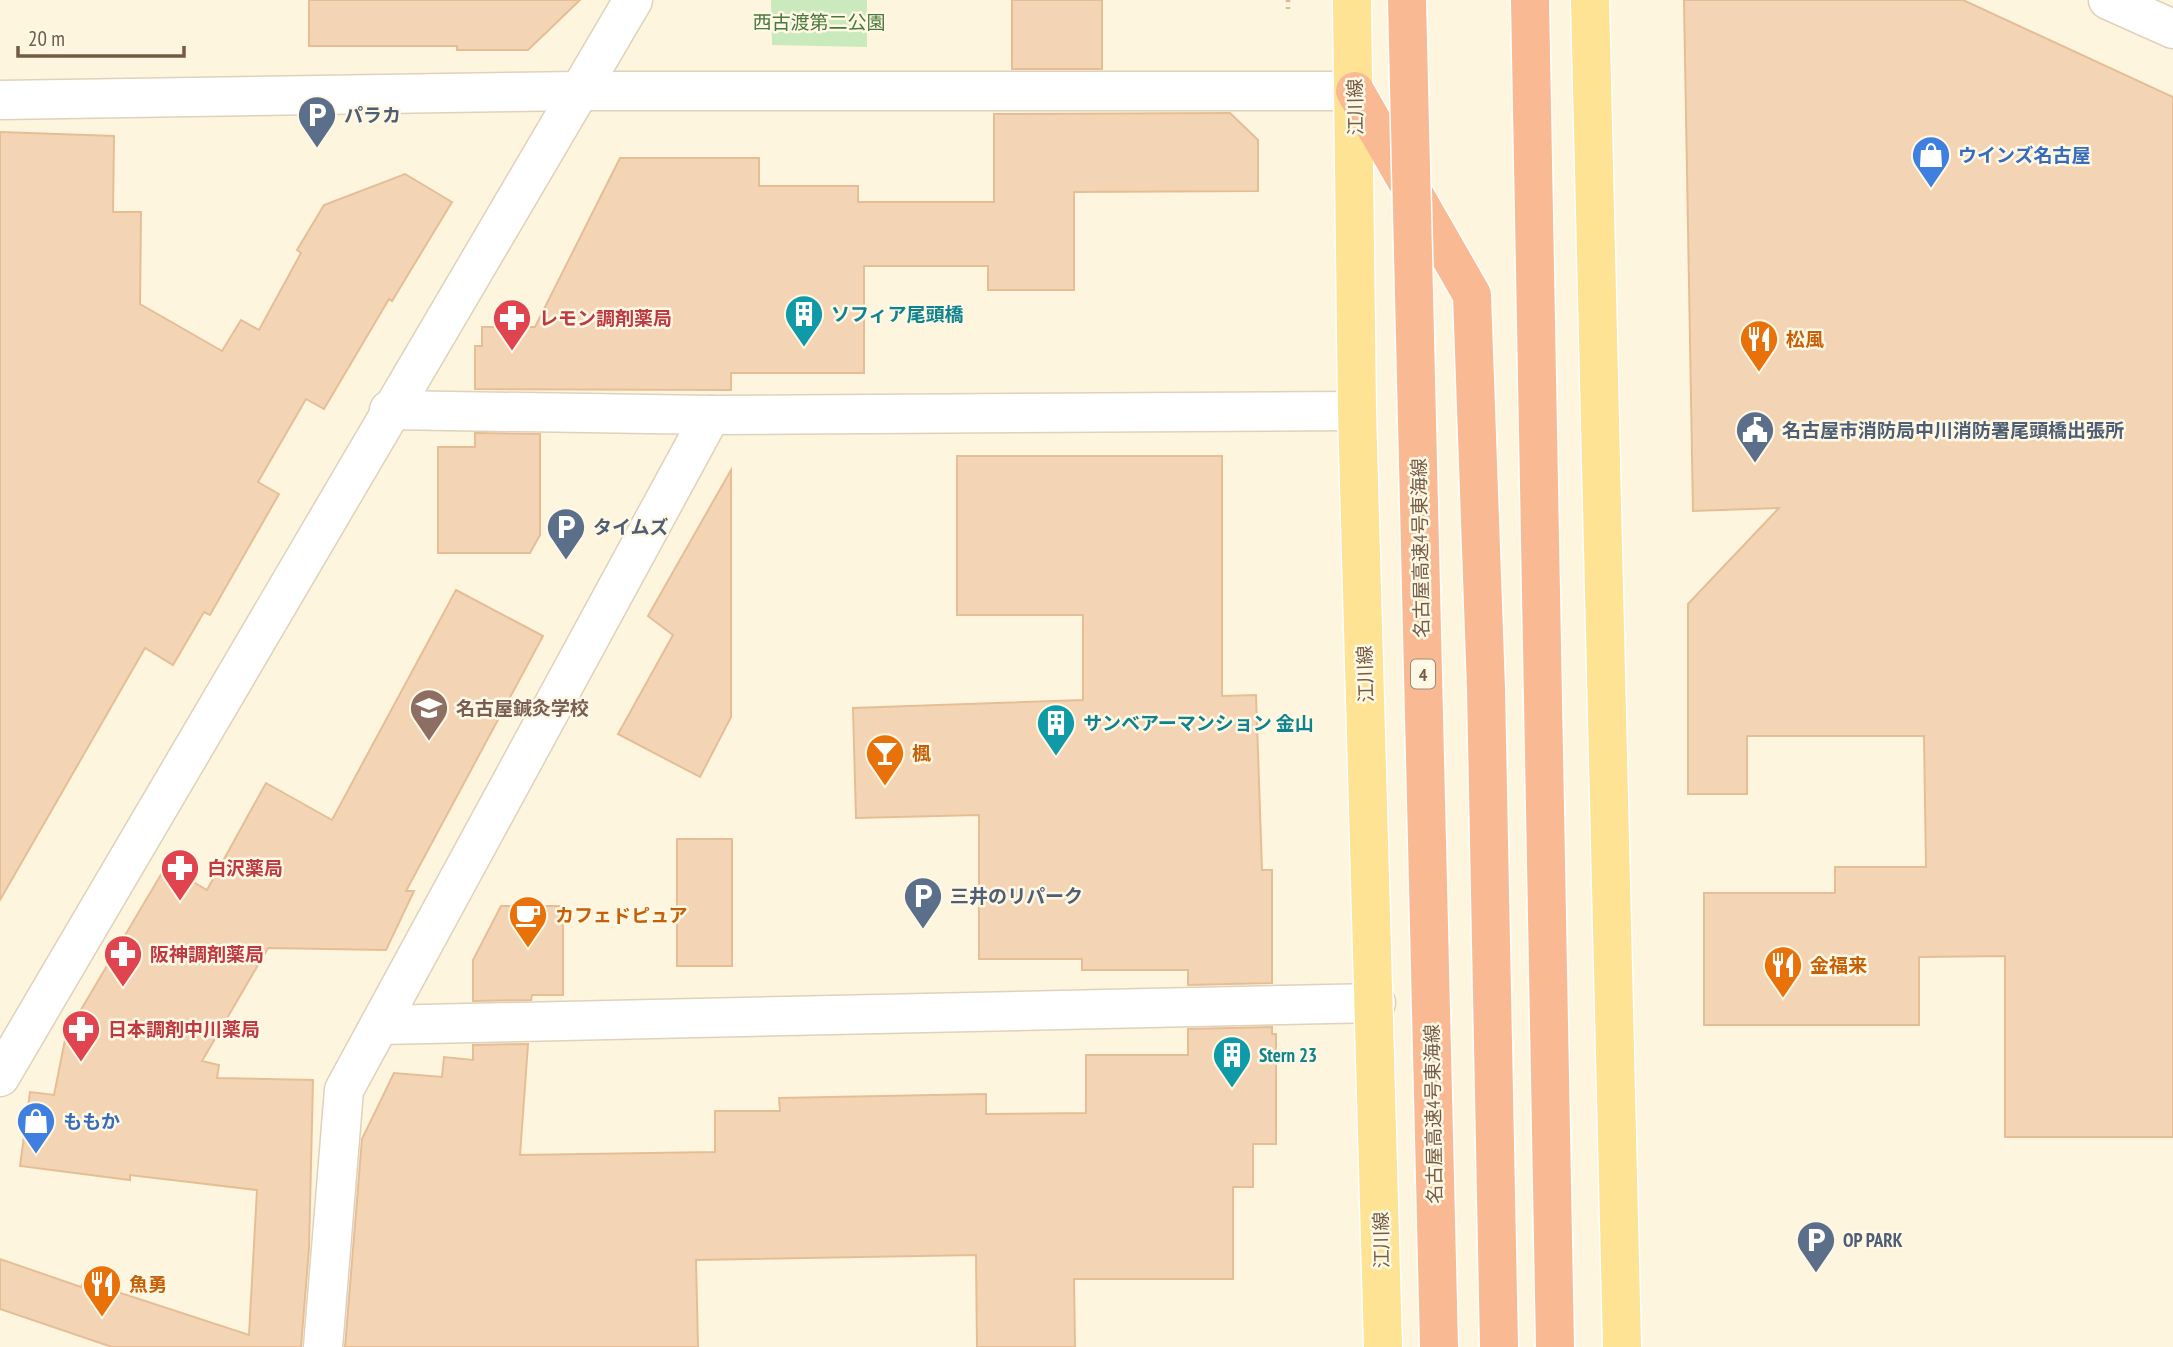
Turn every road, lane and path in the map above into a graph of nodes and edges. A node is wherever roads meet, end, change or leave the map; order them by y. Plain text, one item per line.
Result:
1 (633, 0) edge
2 (1288, 0) edge
3 (1352, 0) edge
4 (1407, 0) edge
5 (1530, 0) edge
6 (1590, 0) edge
7 (2108, 0) edge
8 (1288, 14) dead end
9 (2173, 29) edge
10 (580, 91) junction
11 (1355, 91) junction
12 (0, 100) edge
13 (389, 410) junction
14 (1357, 411) junction
15 (711, 415) junction
16 (1376, 1003) junction
17 (380, 1025) junction
18 (0, 1077) edge
19 (323, 1347) edge
20 (1384, 1347) edge
21 (1439, 1347) edge
22 (1499, 1347) edge
23 (1555, 1347) edge
24 (1622, 1347) edge

1 - 10 street
2 - 8 path
3 - 11 main road, 江川線
4 - 21 highway, 名古屋高速4号東海線 / 4, bridge
5 - 23 highway
6 - 24 main road
7 - 9 street
10 - 11 street
10 - 12 street
10 - 13 street
11 - 14 main road, 江川線
11 - 22 highway
13 - 15 street
13 - 18 street
14 - 15 street
14 - 16 main road, 江川線
15 - 17 street
16 - 17 street
16 - 20 main road, 江川線
17 - 19 street

